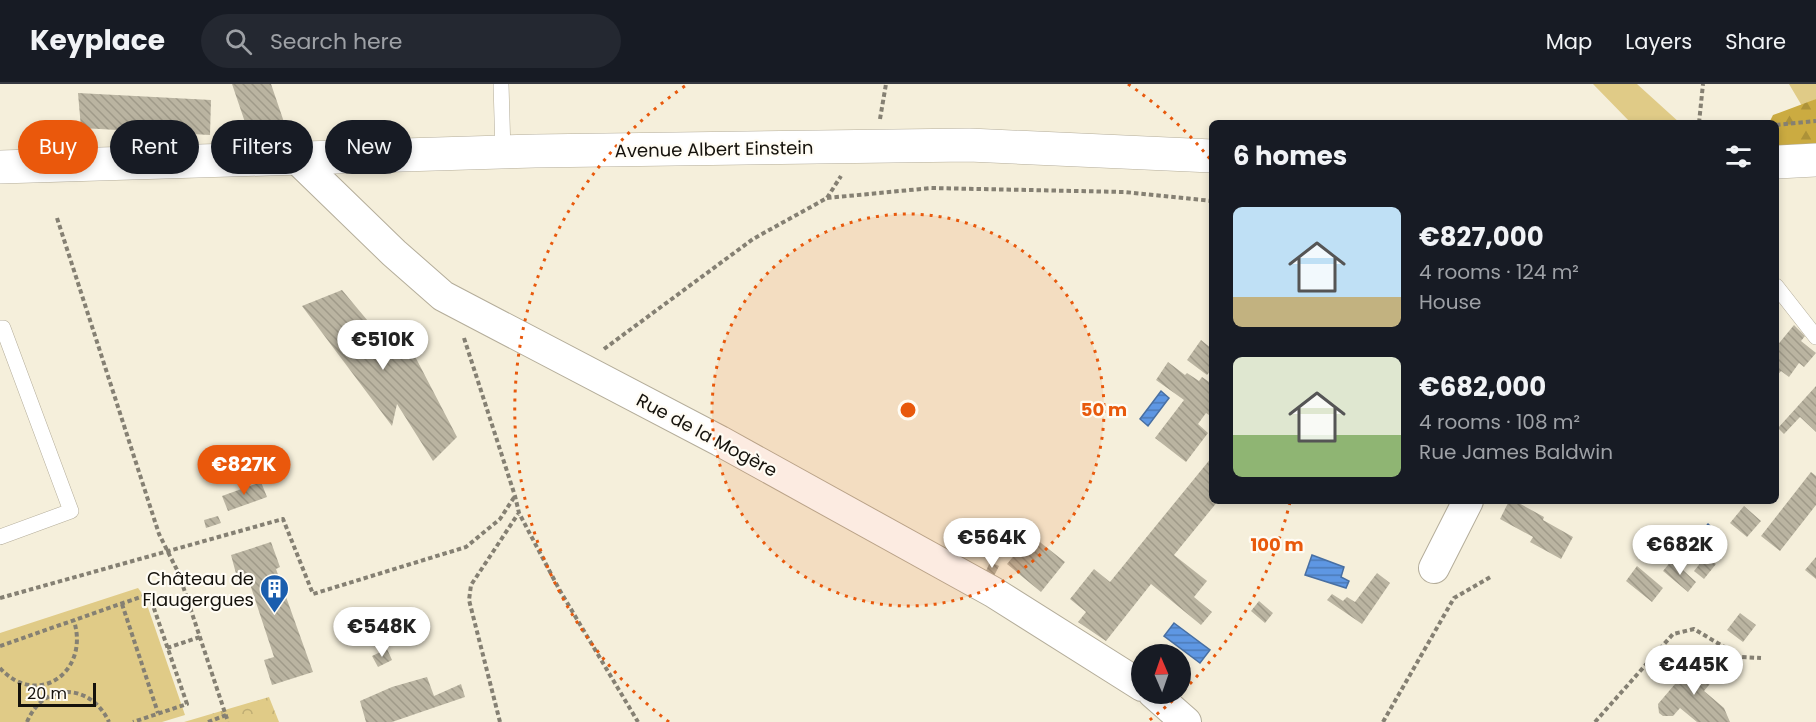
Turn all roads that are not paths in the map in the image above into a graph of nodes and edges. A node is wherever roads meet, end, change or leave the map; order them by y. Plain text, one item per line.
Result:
1 (501, 84) edge
2 (503, 152) junction
3 (313, 156) edge
4 (1209, 156) edge
5 (211, 159) edge
6 (1816, 160) edge
7 (1779, 162) edge
8 (0, 167) edge
9 (313, 174) edge
10 (1779, 290) edge
11 (0, 328) edge
12 (1816, 337) edge
13 (1466, 504) edge
14 (0, 537) edge
15 (1434, 568) dead end
16 (1131, 679) edge
17 (1165, 704) edge
18 (1185, 722) edge

1 - 2 lane
2 - 3 main road, Avenue Albert Einstein
2 - 4 main road, Avenue Albert Einstein
5 - 8 main road, Avenue Albert Einstein
6 - 7 main road
9 - 16 street, Rue de la Mogère
10 - 12 lane
11 - 14 lane
13 - 15 street
17 - 18 street

